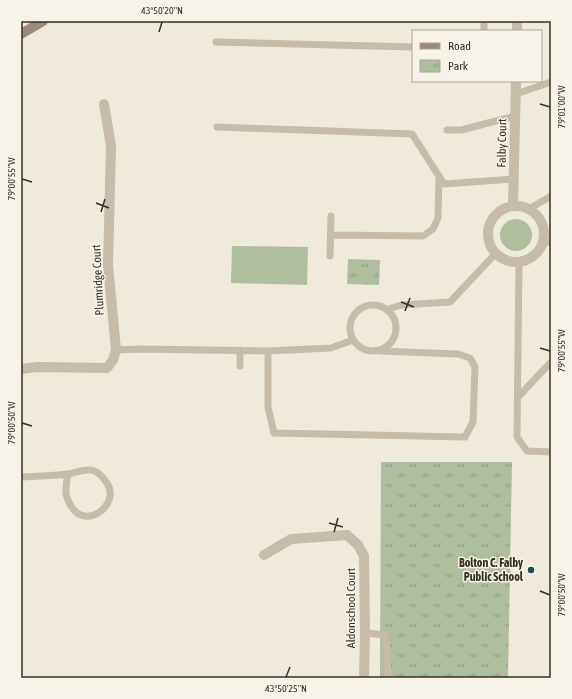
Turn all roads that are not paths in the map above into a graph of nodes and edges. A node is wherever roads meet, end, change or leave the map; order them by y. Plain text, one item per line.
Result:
1 (43, 21) edge
2 (21, 34) edge
3 (216, 42) dead end
4 (412, 47) edge
5 (516, 82) edge
6 (550, 85) edge
7 (516, 94) junction
8 (104, 104) dead end
9 (515, 116) junction
10 (217, 127) dead end
11 (447, 130) dead end
12 (439, 176) junction
13 (514, 179) junction
14 (551, 196) edge
15 (513, 206) junction
16 (529, 209) junction
17 (331, 216) dead end
18 (331, 235) junction
19 (547, 241) edge
20 (496, 253) junction
21 (330, 256) dead end
22 (519, 262) junction
23 (388, 309) junction
24 (353, 340) junction
25 (116, 350) junction
26 (240, 350) junction
27 (268, 351) junction
28 (379, 351) junction
29 (551, 362) edge
30 (240, 366) dead end
31 (21, 369) edge
32 (518, 397) junction
33 (551, 452) edge
34 (68, 474) junction
35 (21, 477) edge
36 (264, 555) dead end
37 (365, 633) junction
38 (364, 678) edge
39 (388, 678) edge

1 - 2 main road
3 - 4 lane
5 - 7 street, Falby Court
6 - 7 lane
7 - 9 street, Falby Court
8 - 25 street, Plumridge Court
9 - 11 lane
9 - 13 street, Falby Court
10 - 12 lane
12 - 13 lane
12 - 18 lane
13 - 15 street, Falby Court
14 - 16 lane
15 - 16 street
15 - 20 street
16 - 19 street
17 - 18 lane
18 - 21 lane
19 - 22 street
20 - 22 street
20 - 23 lane
22 - 32 lane
23 - 24 lane
23 - 28 lane
24 - 27 lane
24 - 28 lane
25 - 26 lane
25 - 31 street
26 - 27 lane
26 - 30 lane
27 - 28 lane
29 - 32 lane
32 - 33 lane
34 - 34 lane
34 - 35 lane
36 - 37 street, Aldonschool Court
37 - 38 street, Aldonschool Court
37 - 39 lane

